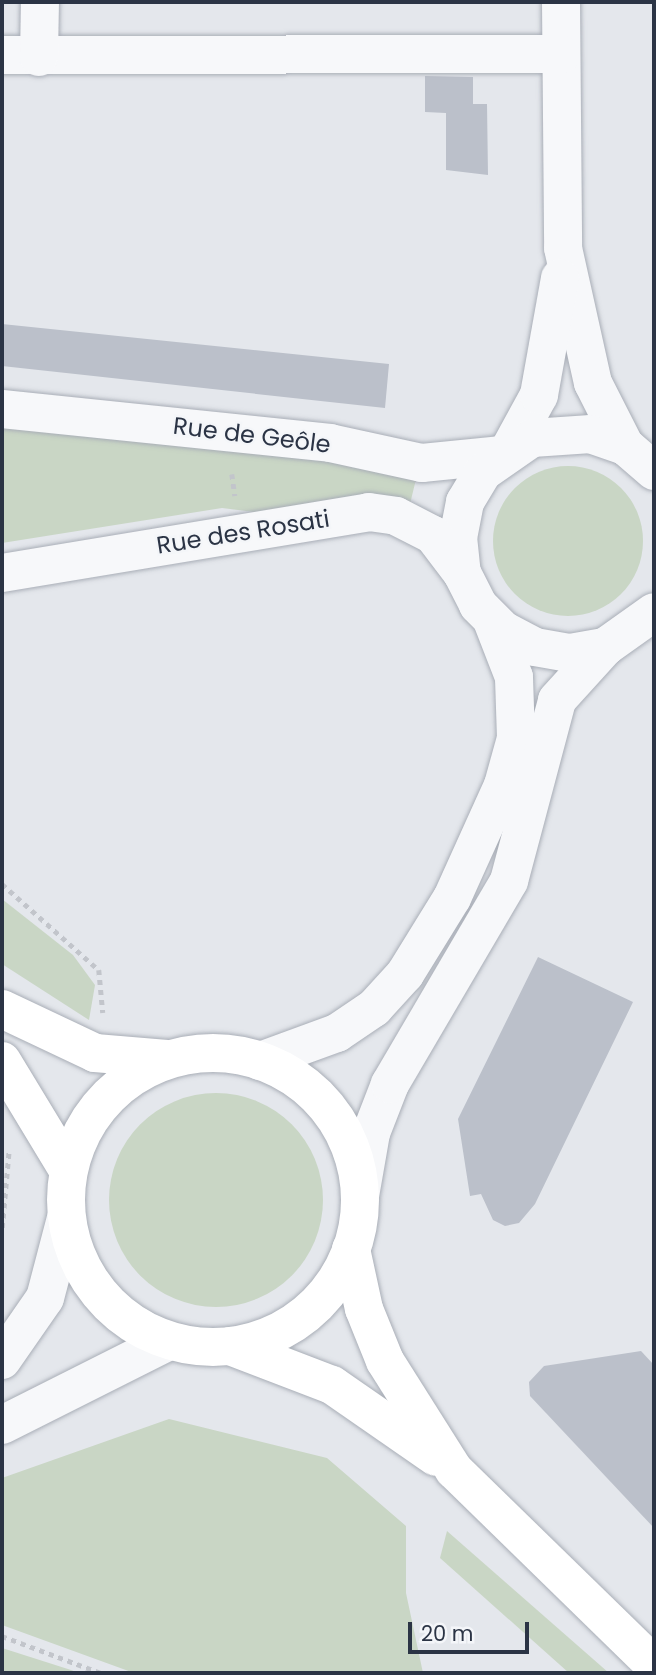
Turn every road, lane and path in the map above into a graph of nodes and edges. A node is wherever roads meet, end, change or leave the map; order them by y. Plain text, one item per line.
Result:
1 (40, 2) edge
2 (561, 2) edge
3 (561, 54) junction
4 (20, 56) edge
5 (563, 248) junction
6 (2, 409) edge
7 (229, 430) junction
8 (506, 452) junction
9 (642, 457) edge
10 (246, 530) junction
11 (2, 573) edge
12 (462, 573) junction
13 (654, 612) edge
14 (493, 623) junction
15 (611, 644) junction
16 (654, 652) edge
17 (2, 1009) edge
18 (172, 1059) junction
19 (260, 1061) junction
20 (2, 1062) edge
21 (10, 1135) dead end
22 (68, 1170) junction
23 (360, 1196) junction
24 (66, 1218) junction
25 (2, 1228) edge
26 (351, 1250) junction
27 (169, 1341) junction
28 (230, 1346) junction
29 (2, 1360) edge
30 (2, 1425) edge
31 (454, 1470) junction
32 (2, 1636) edge
33 (654, 1665) edge
34 (101, 1673) edge

1 - 4 street
2 - 3 street
3 - 4 street
3 - 5 street
5 - 8 street
5 - 9 street
6 - 7 street, Rue de Geôle
7 - 8 street, Rue de Geôle
7 - 10 path
8 - 9 street, Rue de Geôle
8 - 12 street
10 - 11 street, Rue des Rosati
10 - 12 street, Rue des Rosati
12 - 14 street, Rue des Rosati
13 - 15 street
14 - 15 street
14 - 19 street, Rue des Rosati
15 - 16 street
15 - 23 street
17 - 18 main road
18 - 19 main road
18 - 22 main road
19 - 23 main road
20 - 22 main road
21 - 25 path
22 - 24 main road
23 - 26 main road
24 - 27 main road
24 - 29 street
26 - 28 main road
26 - 31 main road
27 - 28 main road
27 - 30 street
28 - 31 main road
31 - 33 main road
32 - 34 path

